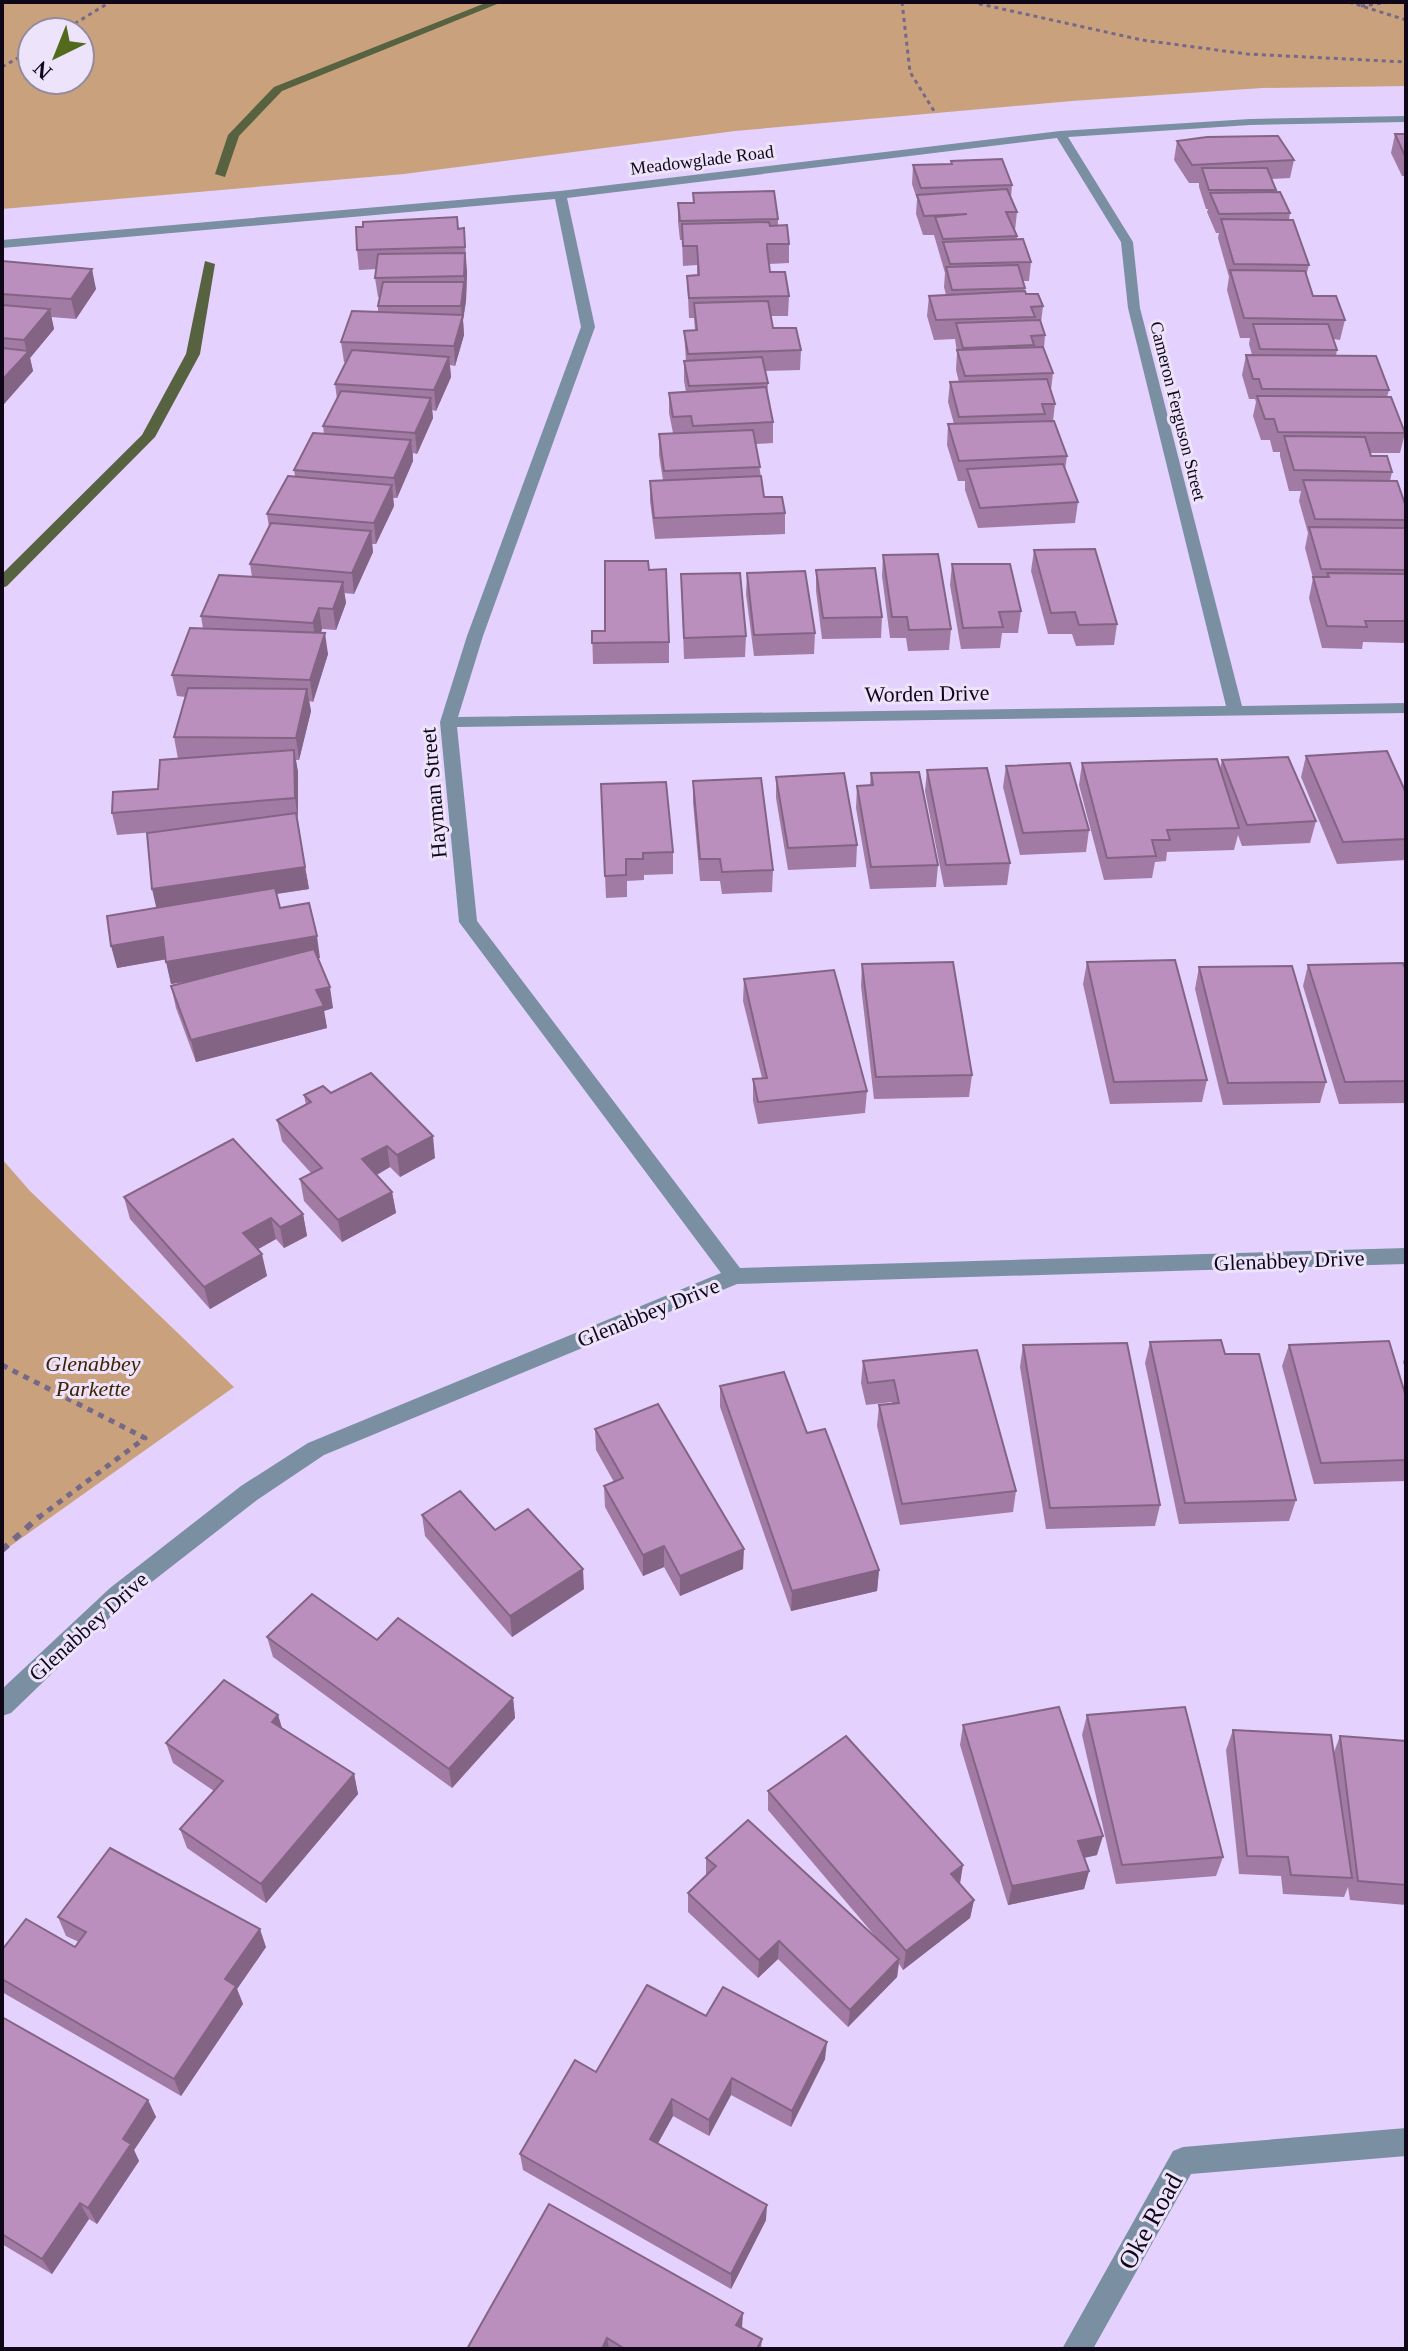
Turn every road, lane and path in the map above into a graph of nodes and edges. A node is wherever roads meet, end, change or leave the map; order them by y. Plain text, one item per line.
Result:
1 (110, 2) edge
2 (902, 2) edge
3 (971, 2) edge
4 (1349, 2) edge
5 (1391, 2) edge
6 (1359, 6) junction
7 (87, 16) edge
8 (1406, 20) edge
9 (1406, 62) edge
10 (1406, 119) edge
11 (1060, 134) junction
12 (962, 146) junction
13 (560, 195) junction
14 (2, 244) edge
15 (1406, 708) edge
16 (1235, 711) junction
17 (448, 722) junction
18 (1406, 1256) edge
19 (735, 1276) junction
20 (2, 1365) edge
21 (2, 1550) edge
22 (2, 1705) edge
23 (1406, 2142) edge
24 (1077, 2349) edge

1 - 7 path
2 - 12 path
3 - 9 path
4 - 6 path
5 - 6 path
6 - 8 path
10 - 11 street, Meadowglade Road
11 - 12 street, Meadowglade Road
11 - 16 street, Cameron Ferguson Street
12 - 13 street, Meadowglade Road
13 - 14 street, Meadowglade Road
13 - 17 street, Hayman Street
15 - 16 street, Worden Drive
16 - 17 street, Worden Drive
17 - 19 street, Hayman Street
18 - 19 street, Glenabbey Drive
19 - 22 street, Glenabbey Drive
20 - 21 path
23 - 24 street, Oke Road

